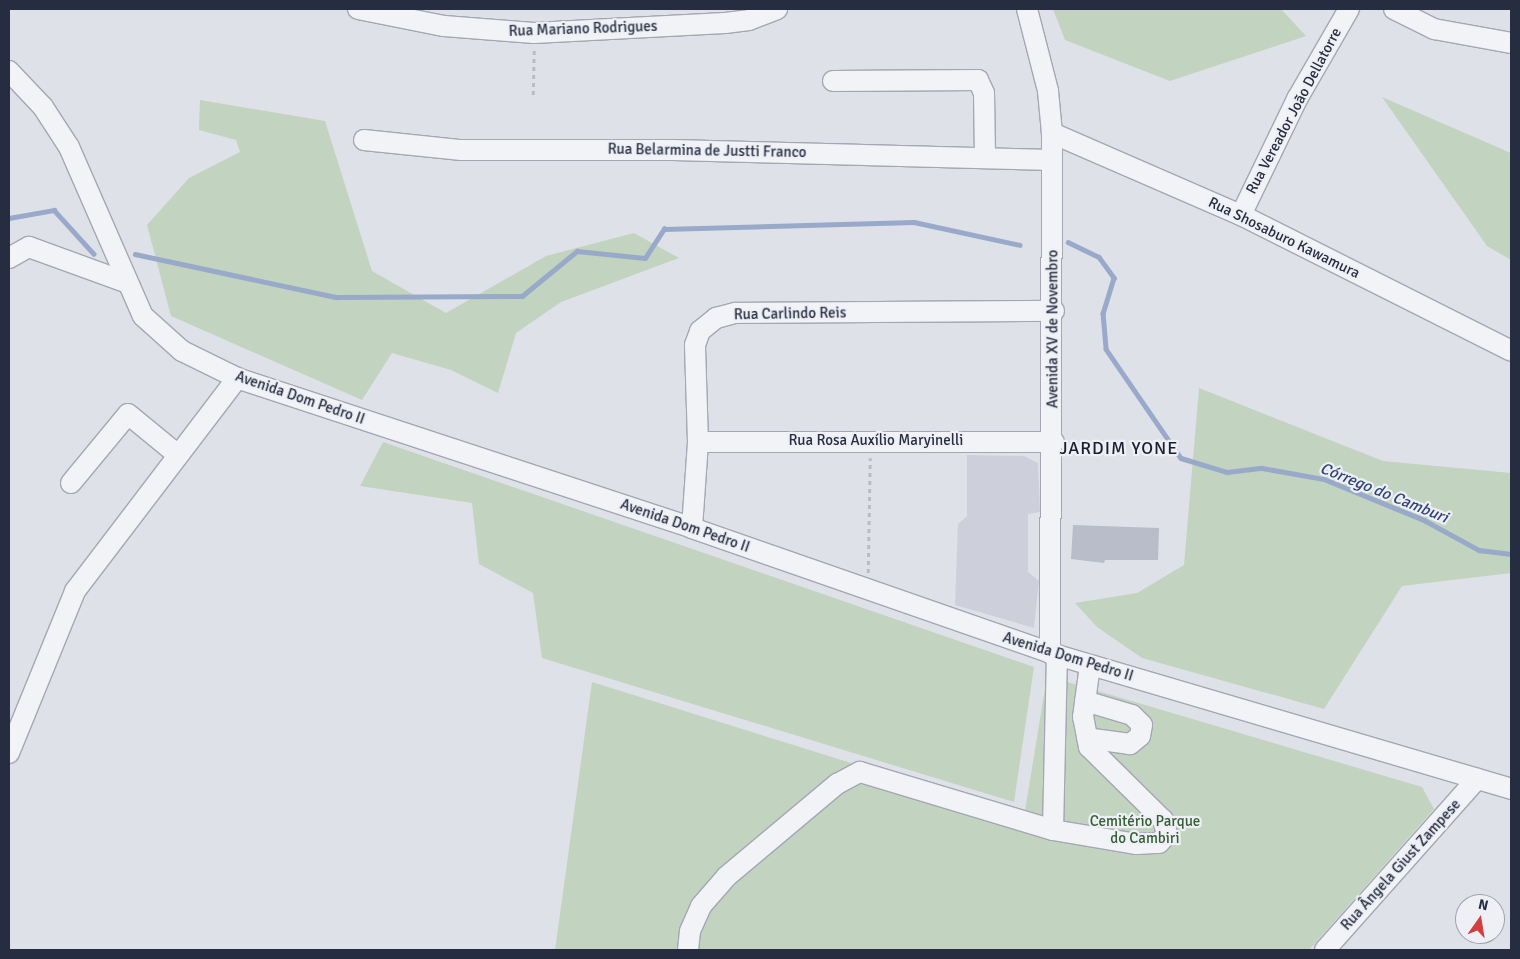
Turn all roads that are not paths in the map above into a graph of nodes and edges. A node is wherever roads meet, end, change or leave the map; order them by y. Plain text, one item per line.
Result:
1 (358, 9) edge
2 (777, 9) edge
3 (1027, 9) edge
4 (1349, 9) edge
5 (1394, 9) edge
6 (1510, 44) edge
7 (9, 71) edge
8 (833, 81) dead end
9 (1052, 133) junction
10 (364, 140) dead end
11 (985, 155) junction
12 (1050, 160) junction
13 (1241, 215) junction
14 (9, 258) edge
15 (126, 282) junction
16 (1054, 311) junction
17 (1511, 351) edge
18 (237, 378) junction
19 (698, 442) junction
20 (1054, 442) junction
21 (178, 455) junction
22 (71, 483) dead end
23 (692, 528) junction
24 (1051, 629) junction
25 (1029, 646) junction
26 (1054, 654) junction
27 (1090, 665) junction
28 (1084, 701) junction
29 (1087, 738) junction
30 (1121, 744) junction
31 (9, 753) edge
32 (1111, 771) junction
33 (1477, 779) junction
34 (1511, 789) edge
35 (1053, 830) junction
36 (688, 950) edge
37 (1326, 950) edge

1 - 2 street, Rua Mariano Rodrigues
3 - 9 street, Avenida XV de Novembro
4 - 13 street, Rua Vereador João Dellatorre
5 - 6 street
7 - 15 street, Avenida Dom Pedro II
8 - 11 street
9 - 12 street, Avenida XV de Novembro
9 - 13 street, Rua Shosaburo Kawamura
10 - 11 street, Rua Belarmina de Justti Franco
11 - 12 street, Rua Belarmina de Justti Franco
12 - 16 street, Avenida XV de Novembro
13 - 17 street, Rua Shosaburo Kawamura
14 - 15 street
15 - 18 street, Avenida Dom Pedro II
16 - 19 street, Rua Carlindo Reis
16 - 20 street, Avenida XV de Novembro
18 - 21 street
18 - 23 street, Avenida Dom Pedro II
19 - 20 street, Rua Rosa Auxílio Maryinelli
19 - 23 street, Rua Carlindo Reis
20 - 24 street, Avenida XV de Novembro
21 - 22 street
21 - 31 street
23 - 25 street, Avenida Dom Pedro II
24 - 25 street
24 - 26 street, Avenida XV de Novembro
25 - 26 street, Avenida Dom Pedro II
26 - 27 street, Avenida Dom Pedro II
26 - 35 street, Avenida XV de Novembro
27 - 28 street
27 - 33 street, Avenida Dom Pedro II
28 - 29 street
28 - 30 street
29 - 30 street
29 - 32 street
30 - 32 street
32 - 35 street
33 - 34 street, Avenida Dom Pedro II
33 - 37 street, Rua Ângela Giust Zampese
35 - 36 street

